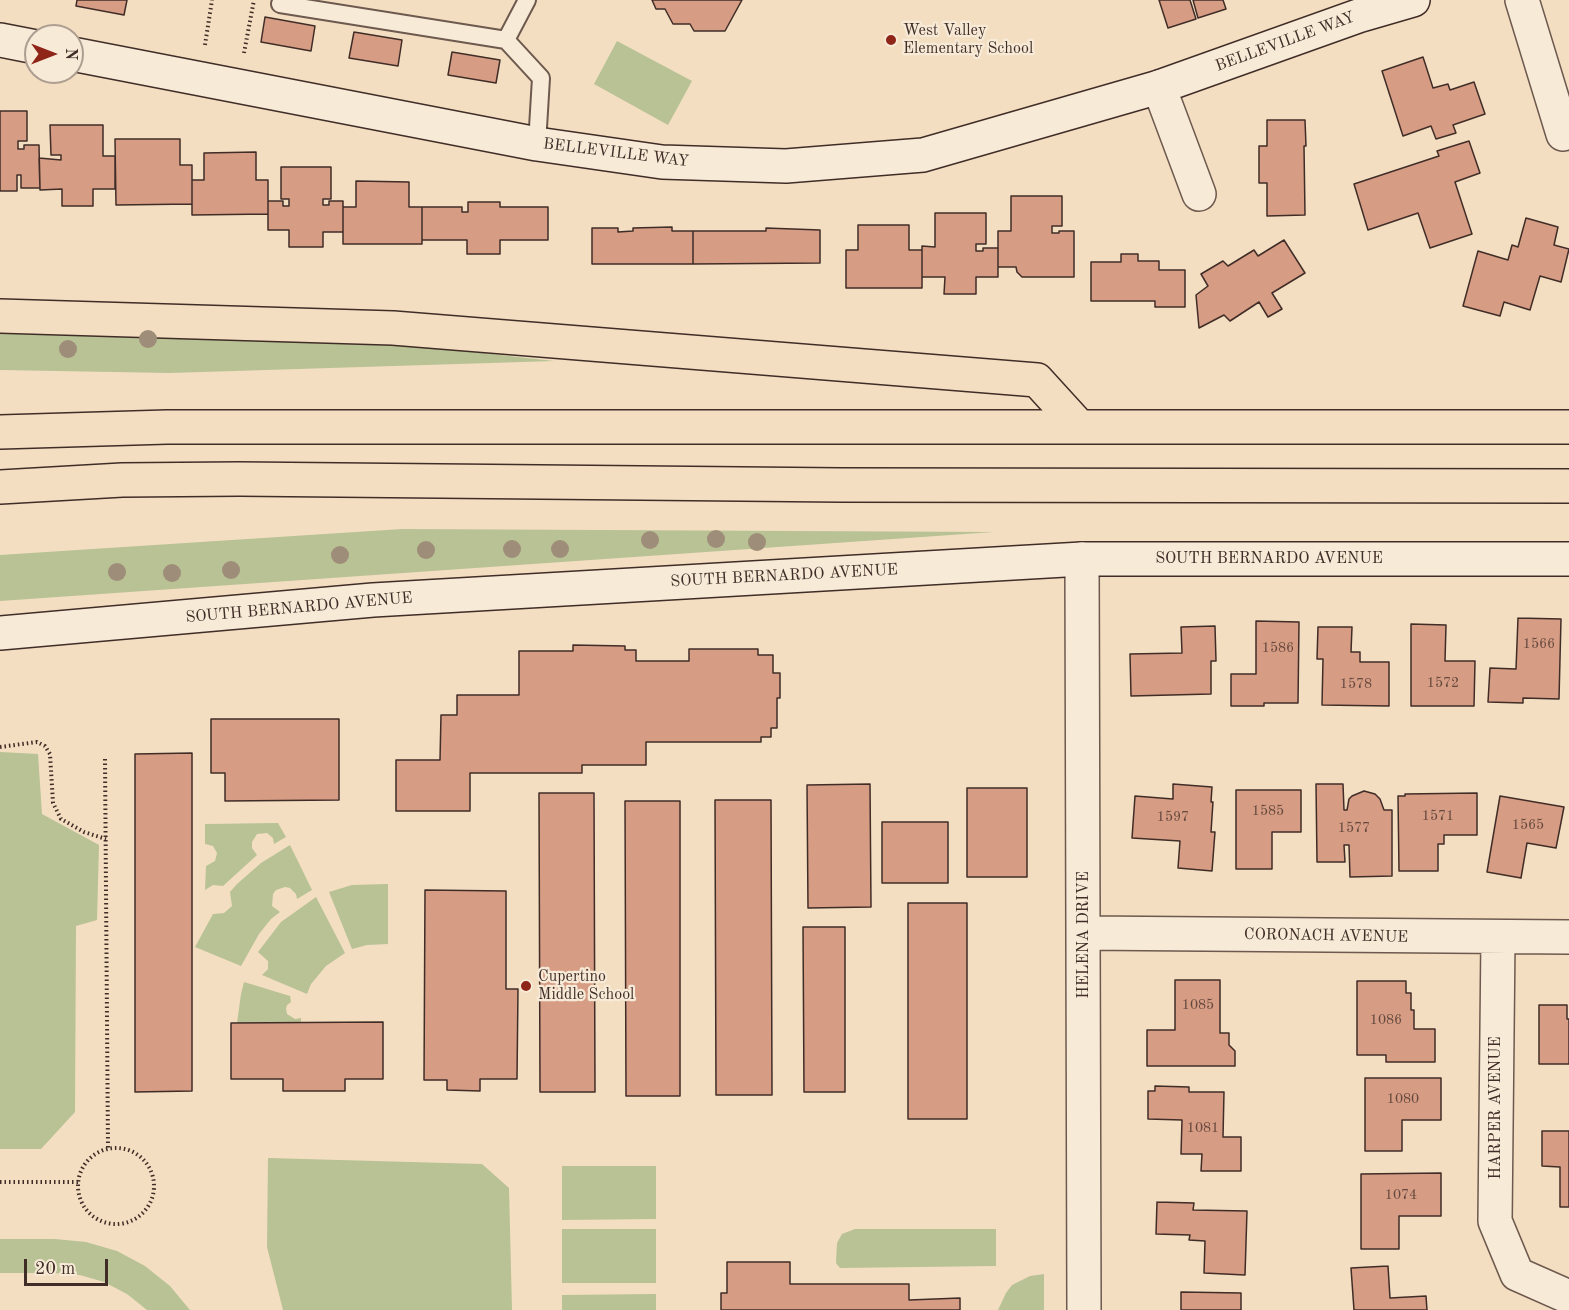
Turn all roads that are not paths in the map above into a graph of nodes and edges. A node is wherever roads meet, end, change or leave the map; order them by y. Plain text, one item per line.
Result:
1 (527, 0) edge
2 (1413, 0) edge
3 (1522, 0) edge
4 (280, 4) dead end
5 (0, 40) edge
6 (506, 40) junction
7 (24, 45) edge
8 (84, 56) edge
9 (1159, 87) junction
10 (1563, 134) dead end
11 (537, 144) junction
12 (1199, 194) dead end
13 (0, 316) edge
14 (1078, 426) junction
15 (1569, 427) edge
16 (0, 432) edge
17 (1569, 486) edge
18 (0, 487) edge
19 (1082, 559) junction
20 (1569, 559) edge
21 (0, 633) edge
22 (1084, 933) junction
23 (1569, 937) edge
24 (1498, 938) junction
25 (1569, 1297) edge
26 (1084, 1310) edge

1 - 6 lane
2 - 9 street, BELLEVILLE WAY
3 - 10 street
4 - 6 lane
5 - 7 street
6 - 11 lane
8 - 11 street, BELLEVILLE WAY
9 - 11 street, BELLEVILLE WAY
9 - 12 street
13 - 14 highway
14 - 15 highway
14 - 16 highway
17 - 18 highway
19 - 20 street, SOUTH BERNARDO AVENUE
19 - 21 street, SOUTH BERNARDO AVENUE
19 - 22 street, HELENA DRIVE
22 - 24 street, CORONACH AVENUE
22 - 26 street, HELENA DRIVE
23 - 24 street, CORONACH AVENUE
24 - 25 street, HARPER AVENUE

